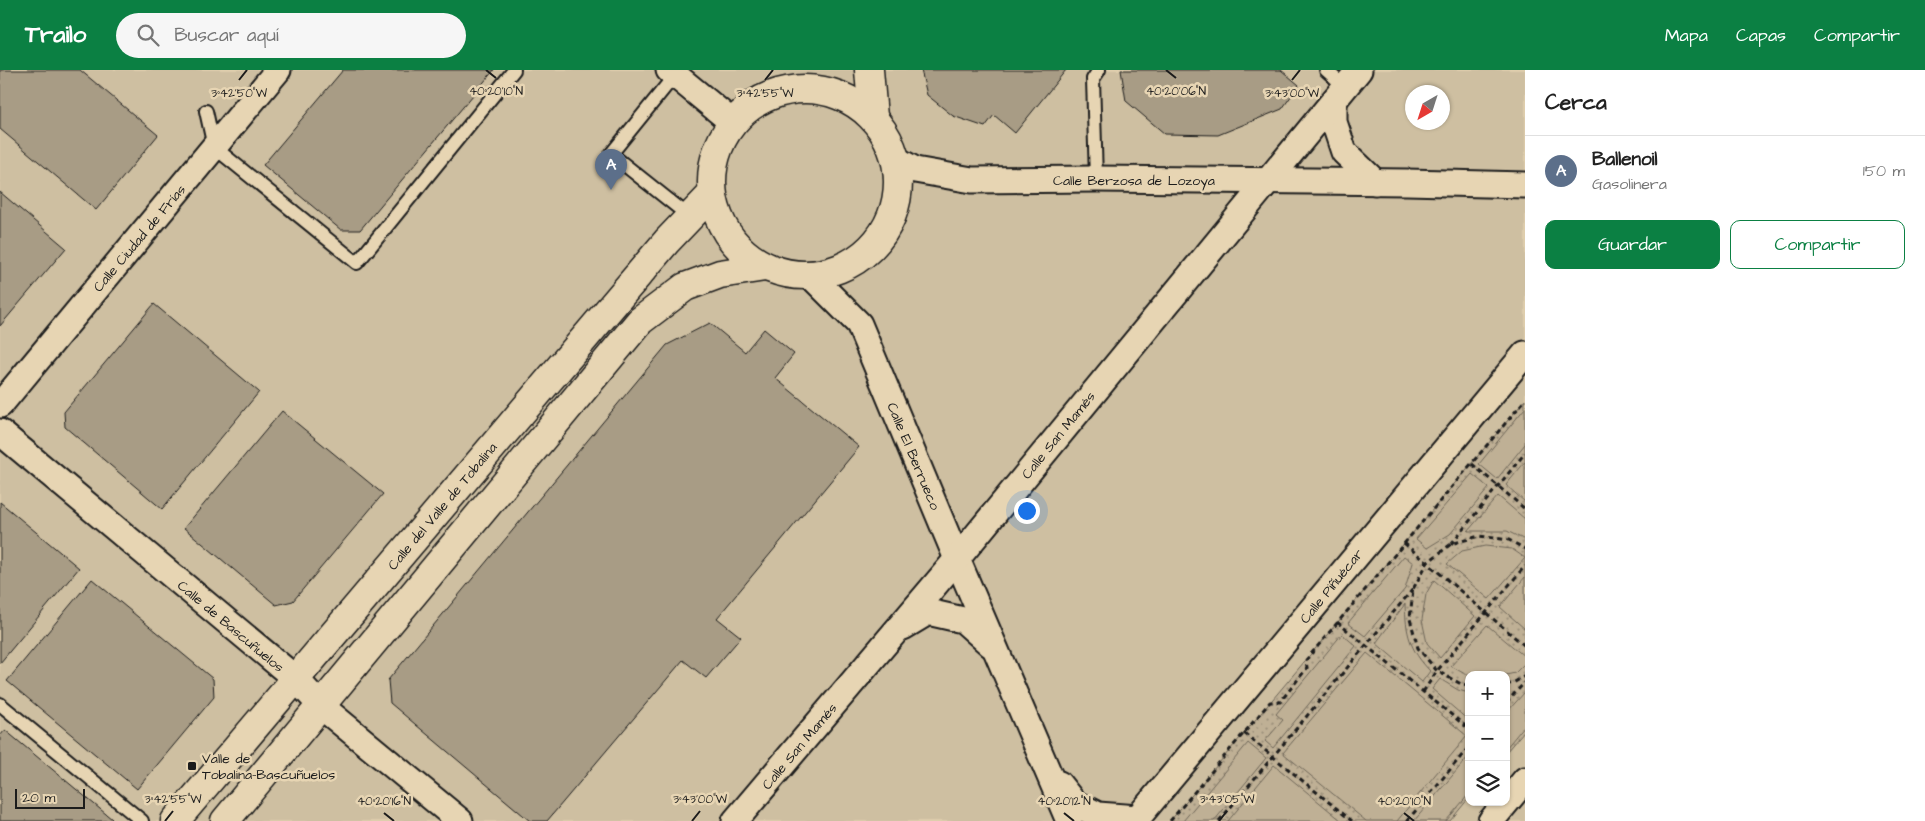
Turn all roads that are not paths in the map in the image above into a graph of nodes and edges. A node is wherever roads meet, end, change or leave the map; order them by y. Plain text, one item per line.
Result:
1 (278, 70) edge
2 (514, 70) edge
3 (869, 70) edge
4 (1099, 70) edge
5 (1326, 70) edge
6 (672, 72) edge
7 (804, 79) edge
8 (1346, 86) edge
9 (206, 111) dead end
10 (873, 117) junction
11 (732, 122) junction
12 (214, 147) junction
13 (896, 160) junction
14 (1096, 179) junction
15 (1268, 181) junction
16 (1375, 182) junction
17 (1525, 186) edge
18 (712, 194) junction
19 (690, 217) junction
20 (765, 267) junction
21 (811, 276) junction
22 (1525, 354) edge
23 (0, 405) edge
24 (0, 432) edge
25 (957, 559) junction
26 (896, 630) junction
27 (997, 651) junction
28 (296, 680) junction
29 (1, 705) edge
30 (321, 706) junction
31 (1048, 771) junction
32 (1525, 780) edge
33 (1137, 820) edge
34 (142, 821) edge
35 (175, 821) edge
36 (225, 821) edge
37 (460, 821) edge
38 (736, 821) edge
39 (1068, 821) edge
40 (1491, 821) edge

1 - 12 street, Calle Ciudad de Frías
2 - 12 lane
3 - 10 main road
4 - 14 lane
5 - 8 lane
6 - 11 street
6 - 19 lane
7 - 10 main road
7 - 11 main road
8 - 15 street, Calle San Mamés
8 - 16 street
9 - 12 lane
10 - 13 main road
11 - 18 main road
12 - 23 street, Calle Ciudad de Frías
13 - 14 street, Calle Berzosa de Lozoya
13 - 21 main road
14 - 15 street, Calle Berzosa de Lozoya
15 - 16 street, Calle Berzosa de Lozoya
15 - 25 street, Calle San Mamés
16 - 17 street, Calle Berzosa de Lozoya
18 - 19 main road, Calle del Valle de Tobalina
18 - 20 main road
19 - 28 main road, Calle del Valle de Tobalina
20 - 21 main road
20 - 30 main road
21 - 25 street, Calle El Berrueco
22 - 33 street, Calle Piñuécar
24 - 28 street, Calle de Bascuñuelos
25 - 26 street, Calle San Mamés
25 - 27 street, Calle El Berrueco
26 - 27 street, Calle El Berrueco
26 - 38 street, Calle San Mamés
27 - 31 street, Calle El Berrueco
28 - 30 street, Calle de Bascuñuelos
28 - 35 main road, Calle del Valle de Tobalina
29 - 34 lane
30 - 36 main road
30 - 37 street, Calle de Bascuñuelos
31 - 33 street, Calle Piñuécar
31 - 39 street, Calle El Berrueco
32 - 40 street

